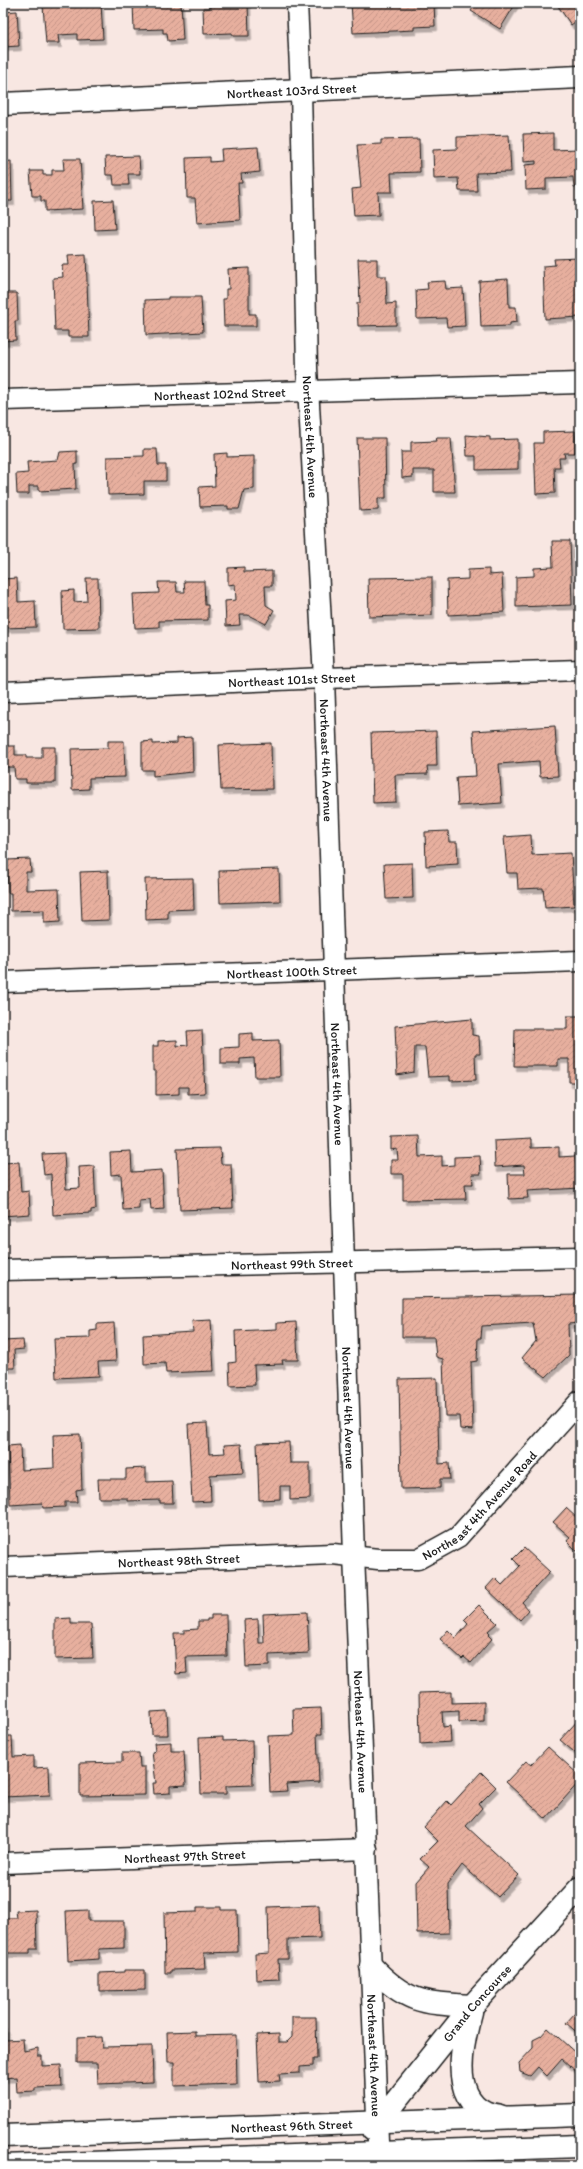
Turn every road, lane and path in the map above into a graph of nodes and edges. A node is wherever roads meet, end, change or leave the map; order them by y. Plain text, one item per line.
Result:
1 (297, 3) edge
2 (580, 77) edge
3 (301, 90) junction
4 (3, 104) edge
5 (580, 383) edge
6 (308, 391) junction
7 (3, 400) edge
8 (580, 670) edge
9 (324, 678) junction
10 (3, 692) edge
11 (580, 962) edge
12 (333, 969) junction
13 (3, 982) edge
14 (580, 1257) edge
15 (344, 1262) junction
16 (3, 1270) edge
17 (580, 1401) edge
18 (354, 1555) junction
19 (3, 1567) edge
20 (367, 1849) junction
21 (3, 1863) edge
22 (580, 1888) edge
23 (371, 1966) junction
24 (472, 2006) junction
25 (580, 2115) edge
26 (505, 2118) junction
27 (377, 2122) junction
28 (3, 2136) edge
29 (580, 2146) edge
30 (321, 2160) edge
31 (366, 2160) edge
32 (238, 2162) edge
33 (3, 2166) edge

1 - 3 street, Northeast 4th Avenue
2 - 3 street, Northeast 103rd Street
3 - 4 street, Northeast 103rd Street
3 - 6 street, Northeast 4th Avenue
5 - 6 street, Northeast 102nd Street
6 - 7 street, Northeast 102nd Street
6 - 9 street, Northeast 4th Avenue
8 - 9 street, Northeast 101st Street
9 - 10 street, Northeast 101st Street
9 - 12 street, Northeast 4th Avenue
11 - 12 street, Northeast 100th Street
12 - 13 street, Northeast 100th Street
12 - 15 street, Northeast 4th Avenue
14 - 15 street, Northeast 99th Street
15 - 16 street, Northeast 99th Street
15 - 18 street, Northeast 4th Avenue
17 - 18 street, Northeast 4th Avenue Road
18 - 19 street, Northeast 98th Street
18 - 20 street, Northeast 4th Avenue
20 - 21 street, Northeast 97th Street
20 - 23 street, Northeast 4th Avenue
22 - 24 street, Grand Concourse
23 - 24 street
23 - 27 street, Northeast 4th Avenue
24 - 26 street
24 - 27 street, Grand Concourse
25 - 26 street, Northeast 96th Street
26 - 27 street, Northeast 96th Street
27 - 28 street, Northeast 96th Street
27 - 30 street, Grand Concourse
27 - 31 street, Grand Concourse
29 - 31 street
30 - 31 street
30 - 32 street
32 - 33 street

